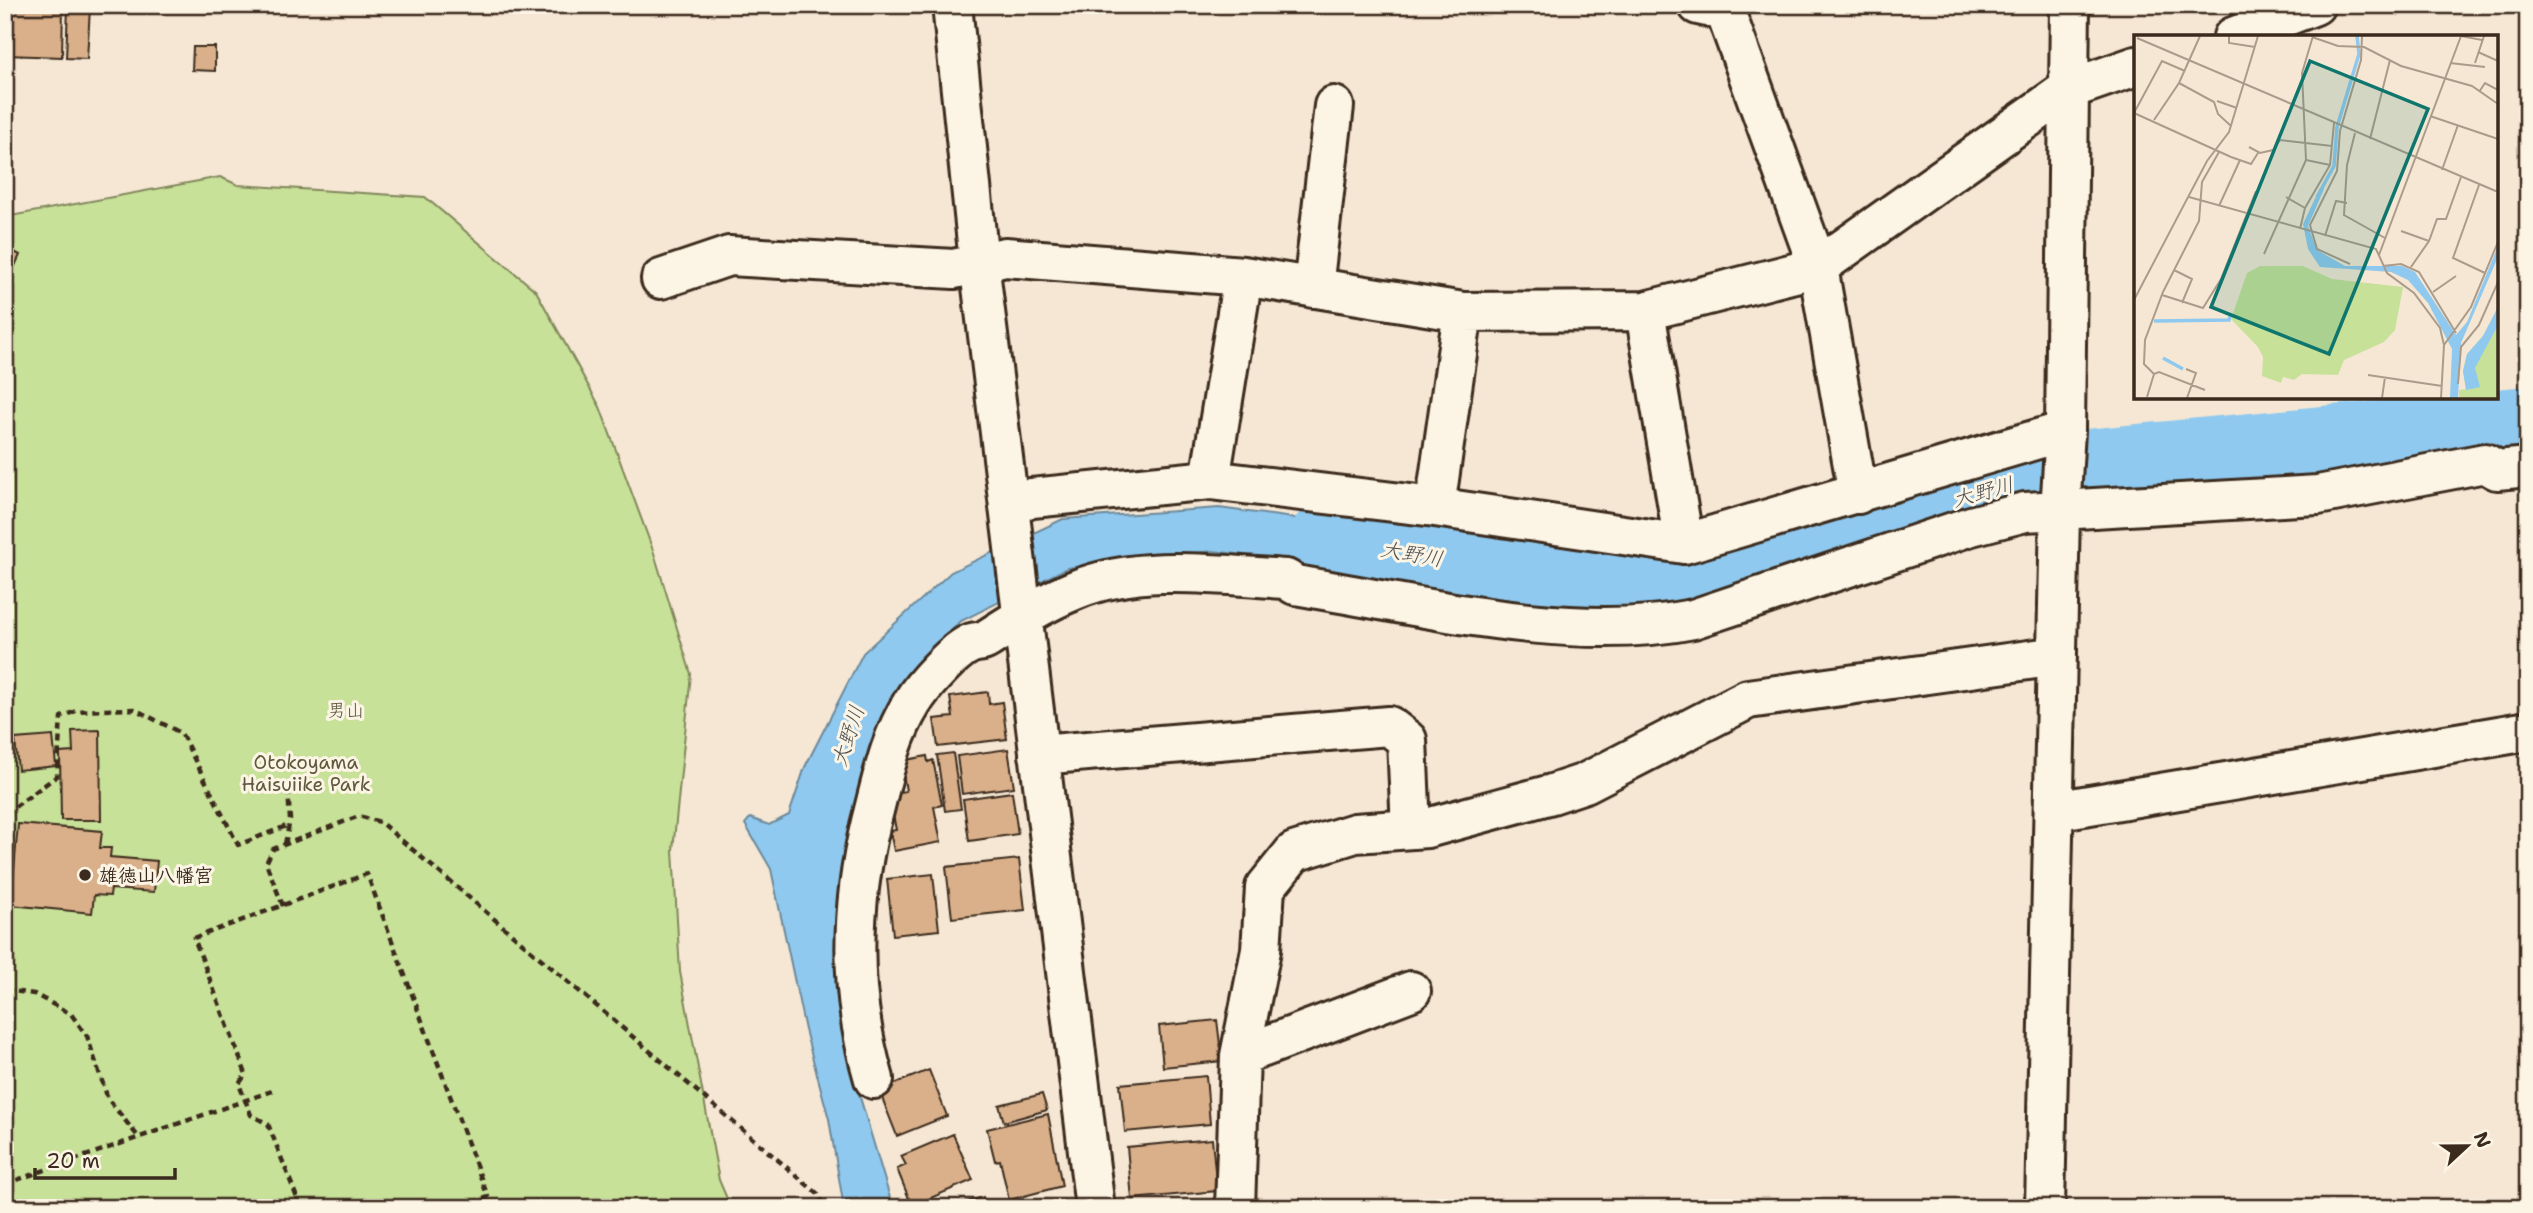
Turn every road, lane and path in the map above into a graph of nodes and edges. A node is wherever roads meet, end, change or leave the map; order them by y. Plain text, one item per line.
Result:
1 (952, 5) edge
2 (1698, 5) edge
3 (2070, 5) edge
4 (2315, 5) edge
5 (2238, 35) edge
6 (2134, 67) edge
7 (2067, 90) junction
8 (1334, 106) dead end
9 (979, 262) junction
10 (1818, 267) junction
11 (1242, 276) junction
12 (661, 279) dead end
13 (1313, 288) junction
14 (1645, 311) junction
15 (1462, 312) junction
16 (2065, 431) junction
17 (2528, 467) edge
18 (1210, 480) junction
19 (1858, 494) junction
20 (1010, 505) junction
21 (1435, 507) junction
22 (2060, 512) junction
23 (1684, 544) junction
24 (1025, 615) junction
25 (2057, 656) junction
26 (2528, 731) edge
27 (1039, 755) junction
28 (288, 789) dead end
29 (2054, 811) junction
30 (5, 814) edge
31 (289, 825) junction
32 (1411, 829) junction
33 (285, 845) junction
34 (283, 906) junction
35 (5, 990) edge
36 (1411, 991) dead end
37 (1240, 1056) junction
38 (874, 1079) dead end
39 (272, 1091) dead end
40 (245, 1101) junction
41 (140, 1139) junction
42 (5, 1184) edge
43 (301, 1208) edge
44 (459, 1208) edge
45 (825, 1208) edge
46 (1095, 1208) edge
47 (1235, 1208) edge
48 (2045, 1208) edge

1 - 9 street
2 - 10 street
3 - 7 street
4 - 5 street
6 - 7 street
7 - 10 street
7 - 16 street
8 - 13 street
9 - 11 street
9 - 12 street
9 - 20 street
10 - 14 street
10 - 19 street
11 - 13 street
11 - 18 street
13 - 15 street
14 - 15 street
14 - 23 street
15 - 21 street
16 - 19 street
16 - 22 street
17 - 22 street
18 - 20 street
18 - 21 street
19 - 23 street
20 - 24 street
21 - 23 street
22 - 24 street
22 - 25 street
24 - 27 street
24 - 38 street
25 - 29 street
25 - 32 street
26 - 29 street
27 - 32 street
27 - 46 street
28 - 31 path
29 - 48 street
30 - 31 path
31 - 33 path
32 - 37 street
33 - 34 path
33 - 45 path
34 - 40 path
34 - 44 path
35 - 41 path
36 - 37 street
37 - 47 street
39 - 40 path
40 - 41 path
40 - 43 path
41 - 42 path

